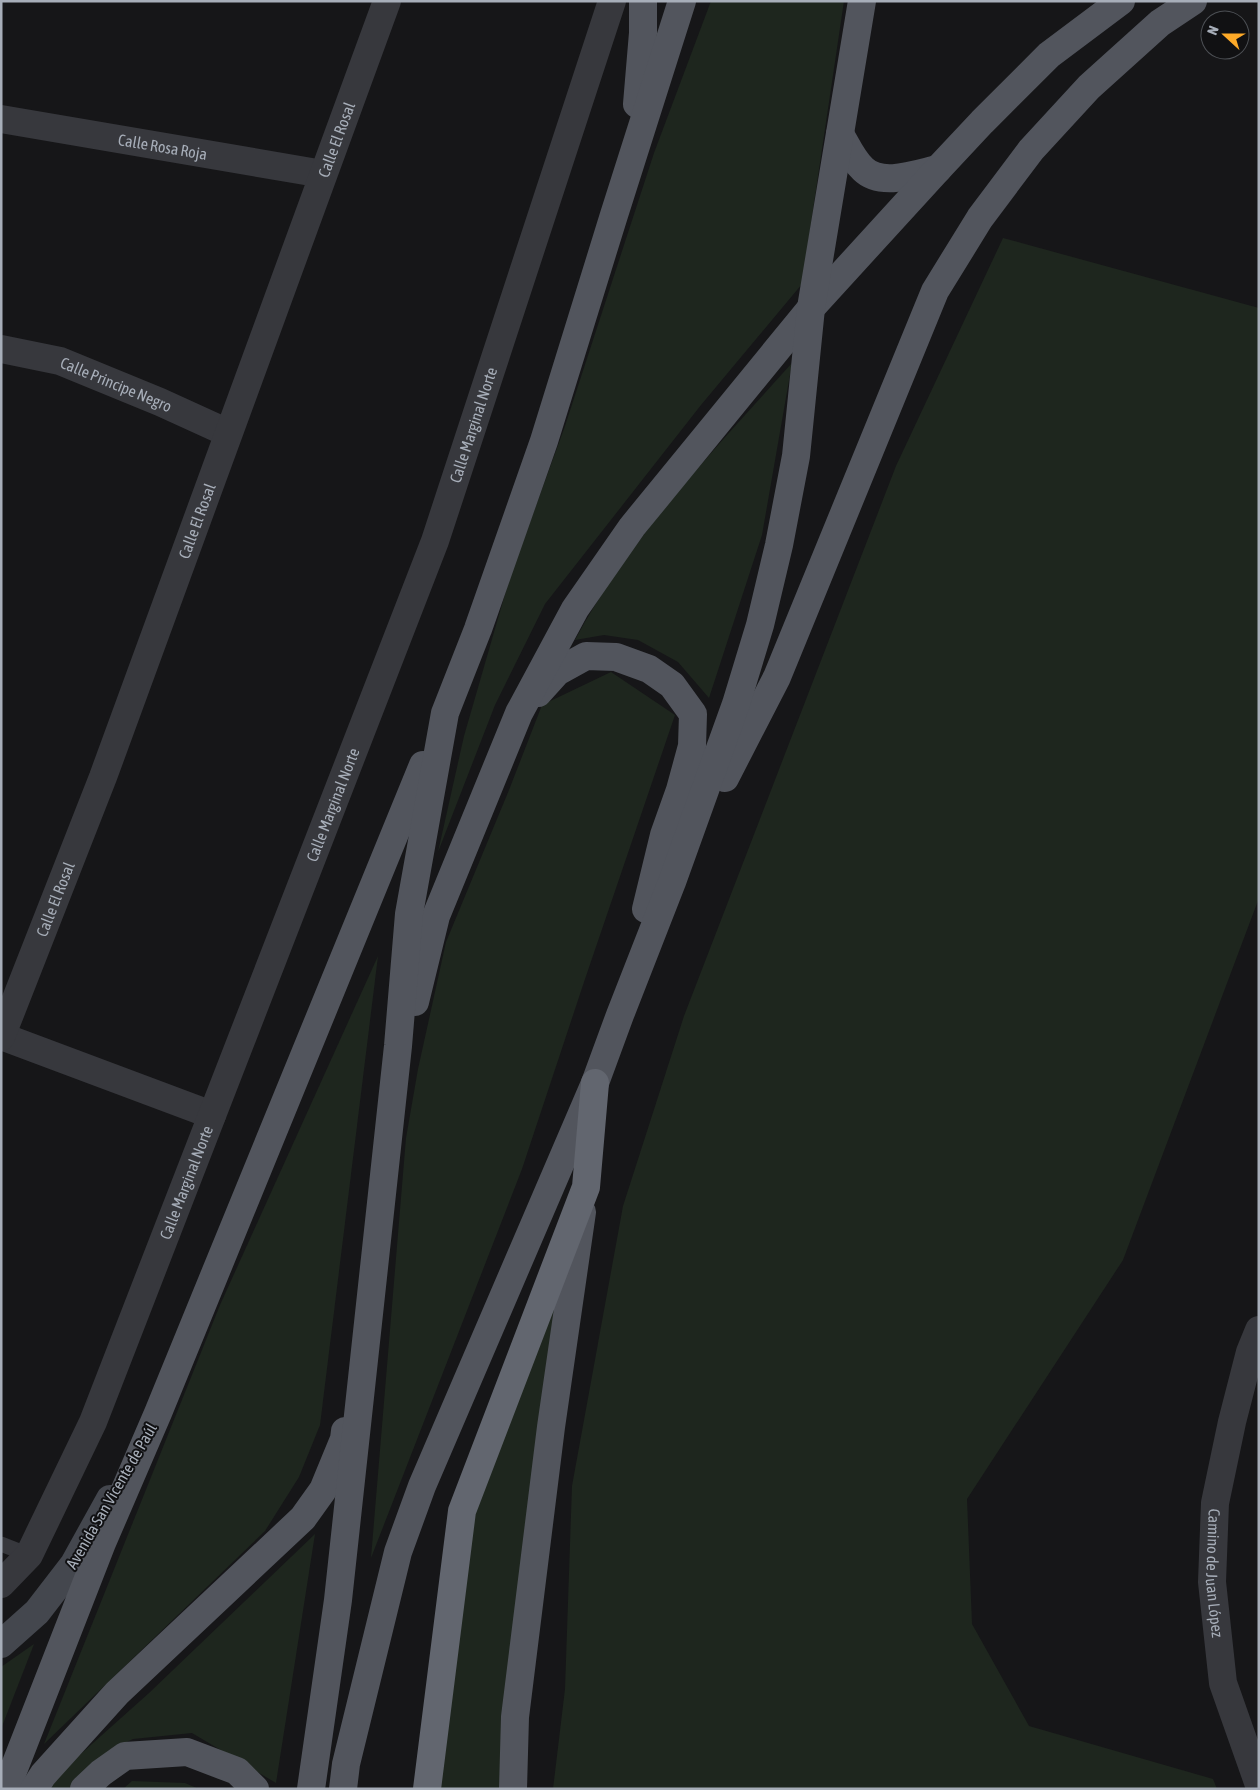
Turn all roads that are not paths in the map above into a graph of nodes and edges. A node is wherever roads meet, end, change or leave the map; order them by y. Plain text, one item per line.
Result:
1 (387, 1) edge
2 (612, 1) edge
3 (643, 1) edge
4 (682, 1) edge
5 (862, 1) edge
6 (1120, 1) edge
7 (1193, 1) edge
8 (1, 119) edge
9 (840, 134) junction
10 (938, 170) junction
11 (323, 174) junction
12 (614, 215) junction
13 (810, 308) junction
14 (1, 349) edge
15 (228, 433) junction
16 (445, 713) junction
17 (519, 713) junction
18 (672, 882) junction
19 (620, 1015) junction
20 (1, 1037) edge
21 (596, 1083) junction
22 (392, 1100) junction
23 (212, 1115) junction
24 (586, 1187) junction
25 (368, 1322) junction
26 (1256, 1347) edge
27 (158, 1413) junction
28 (1, 1544) edge
29 (29, 1555) junction
30 (1, 1584) edge
31 (1, 1644) edge
32 (1259, 1785) edge
33 (6, 1789) edge
34 (34, 1789) edge
35 (84, 1789) edge
36 (255, 1789) edge
37 (311, 1789) edge
38 (343, 1789) edge
39 (428, 1789) edge
40 (513, 1789) edge

1 - 11 street, Calle El Rosal
2 - 23 street, Calle Marginal Norte
3 - 12 main road
4 - 12 main road
5 - 9 main road
6 - 10 main road
7 - 18 main road
8 - 11 street, Calle Rosa Roja
9 - 10 main road
9 - 13 main road
10 - 13 main road
11 - 15 street, Calle El Rosal
12 - 16 main road
13 - 17 main road
13 - 18 main road
14 - 15 street, Calle Principe Negro
15 - 20 street, Calle El Rosal
16 - 22 main road
16 - 27 main road
17 - 19 main road
17 - 22 main road
18 - 19 main road
19 - 21 main road
20 - 23 street
21 - 24 highway
21 - 38 main road
22 - 25 main road
23 - 29 street, Calle Marginal Norte
24 - 39 highway
24 - 40 main road
25 - 34 main road
25 - 37 main road
26 - 32 street, Camino de Juan López
27 - 31 street, Avenida San Vicente de Paúl
27 - 33 main road
28 - 29 lane
29 - 30 street, Calle Marginal Norte
35 - 36 main road

